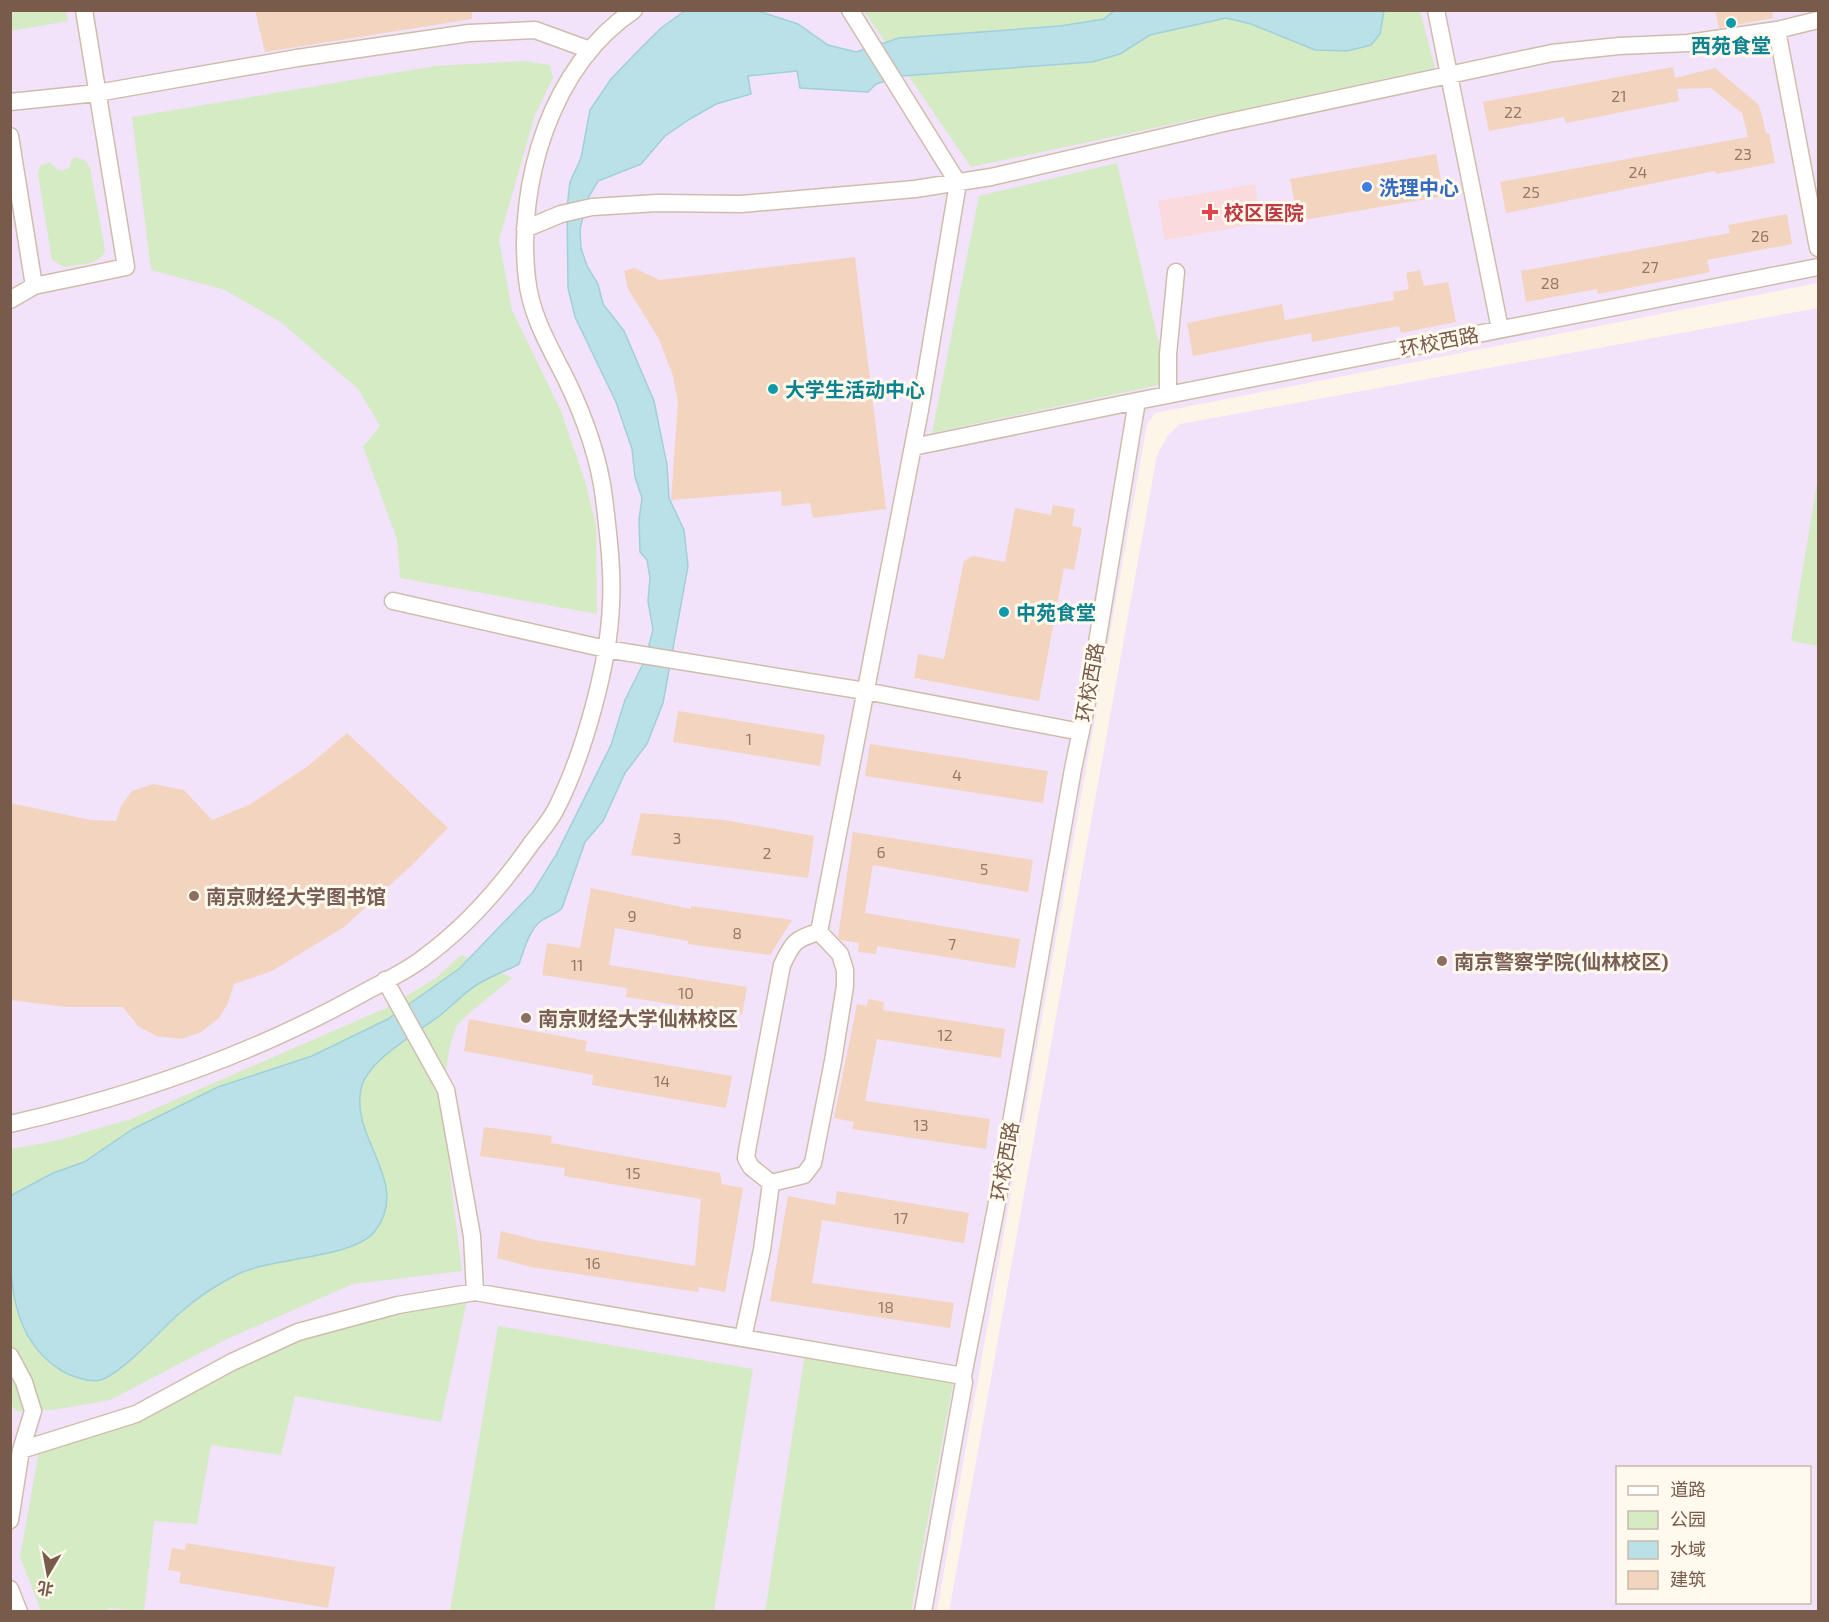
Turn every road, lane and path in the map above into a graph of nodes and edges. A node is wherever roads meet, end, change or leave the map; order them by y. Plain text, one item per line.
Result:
1 (84, 10) edge
2 (634, 10) edge
3 (850, 10) edge
4 (1436, 10) edge
5 (1818, 20) edge
6 (1777, 30) junction
7 (590, 50) junction
8 (1449, 75) junction
9 (97, 93) junction
10 (10, 102) edge
11 (10, 136) edge
12 (958, 183) junction
13 (525, 229) junction
14 (1818, 248) edge
15 (1818, 267) edge
16 (1176, 272) dead end
17 (34, 286) junction
18 (10, 300) edge
19 (1500, 329) junction
20 (1168, 395) junction
21 (1137, 401) junction
22 (913, 447) junction
23 (393, 601) dead end
24 (606, 649) junction
25 (865, 691) junction
26 (1080, 732) junction
27 (819, 932) junction
28 (385, 981) junction
29 (10, 1124) edge
30 (771, 1182) junction
31 (475, 1292) junction
32 (743, 1338) junction
33 (10, 1356) edge
34 (963, 1376) junction
35 (21, 1450) junction
36 (10, 1520) edge
37 (10, 1589) edge
38 (19, 1611) edge
39 (922, 1611) edge

1 - 9 street
2 - 7 street
3 - 12 street
4 - 8 street
5 - 6 street
6 - 8 street
6 - 14 street
7 - 9 street
7 - 13 street
8 - 12 street
8 - 19 street
9 - 10 street
9 - 17 street
11 - 17 street
12 - 13 street
12 - 22 street
13 - 24 street
15 - 19 street, 环校西路
16 - 20 street
17 - 18 street
19 - 20 street, 环校西路
20 - 21 street, 环校西路
21 - 22 street
21 - 26 street, 环校西路
22 - 25 street
23 - 24 street
24 - 25 street
24 - 28 street
25 - 26 street
25 - 27 street
26 - 34 street, 环校西路
27 - 30 street
27 - 30 street
28 - 29 street
28 - 31 street
30 - 32 street
31 - 32 street
31 - 35 street
32 - 34 street
33 - 35 street
34 - 39 street, 环校西路
35 - 36 street
37 - 38 street

